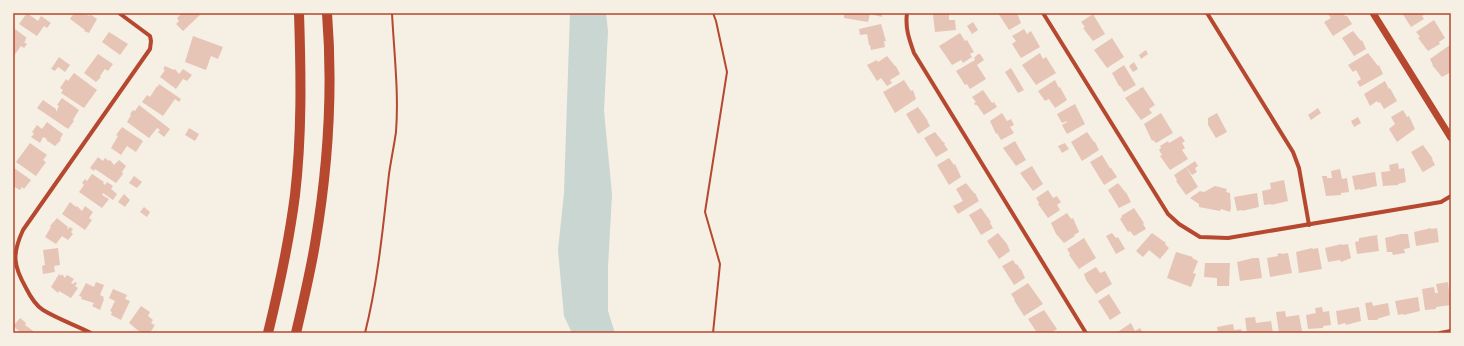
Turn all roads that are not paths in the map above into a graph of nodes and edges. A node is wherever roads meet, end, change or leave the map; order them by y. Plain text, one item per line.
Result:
1 (119, 13) edge
2 (299, 13) edge
3 (327, 13) edge
4 (907, 13) edge
5 (1043, 13) edge
6 (1208, 13) edge
7 (1373, 13) edge
8 (1451, 138) edge
9 (1451, 196) edge
10 (1309, 225) junction
11 (1451, 331) edge
12 (91, 333) edge
13 (268, 333) edge
14 (296, 333) edge
15 (1086, 333) edge
16 (1440, 333) edge

1 - 12 street
2 - 13 highway
3 - 14 highway
4 - 15 street
5 - 10 street
6 - 10 street
7 - 8 street
9 - 10 street
11 - 16 street

